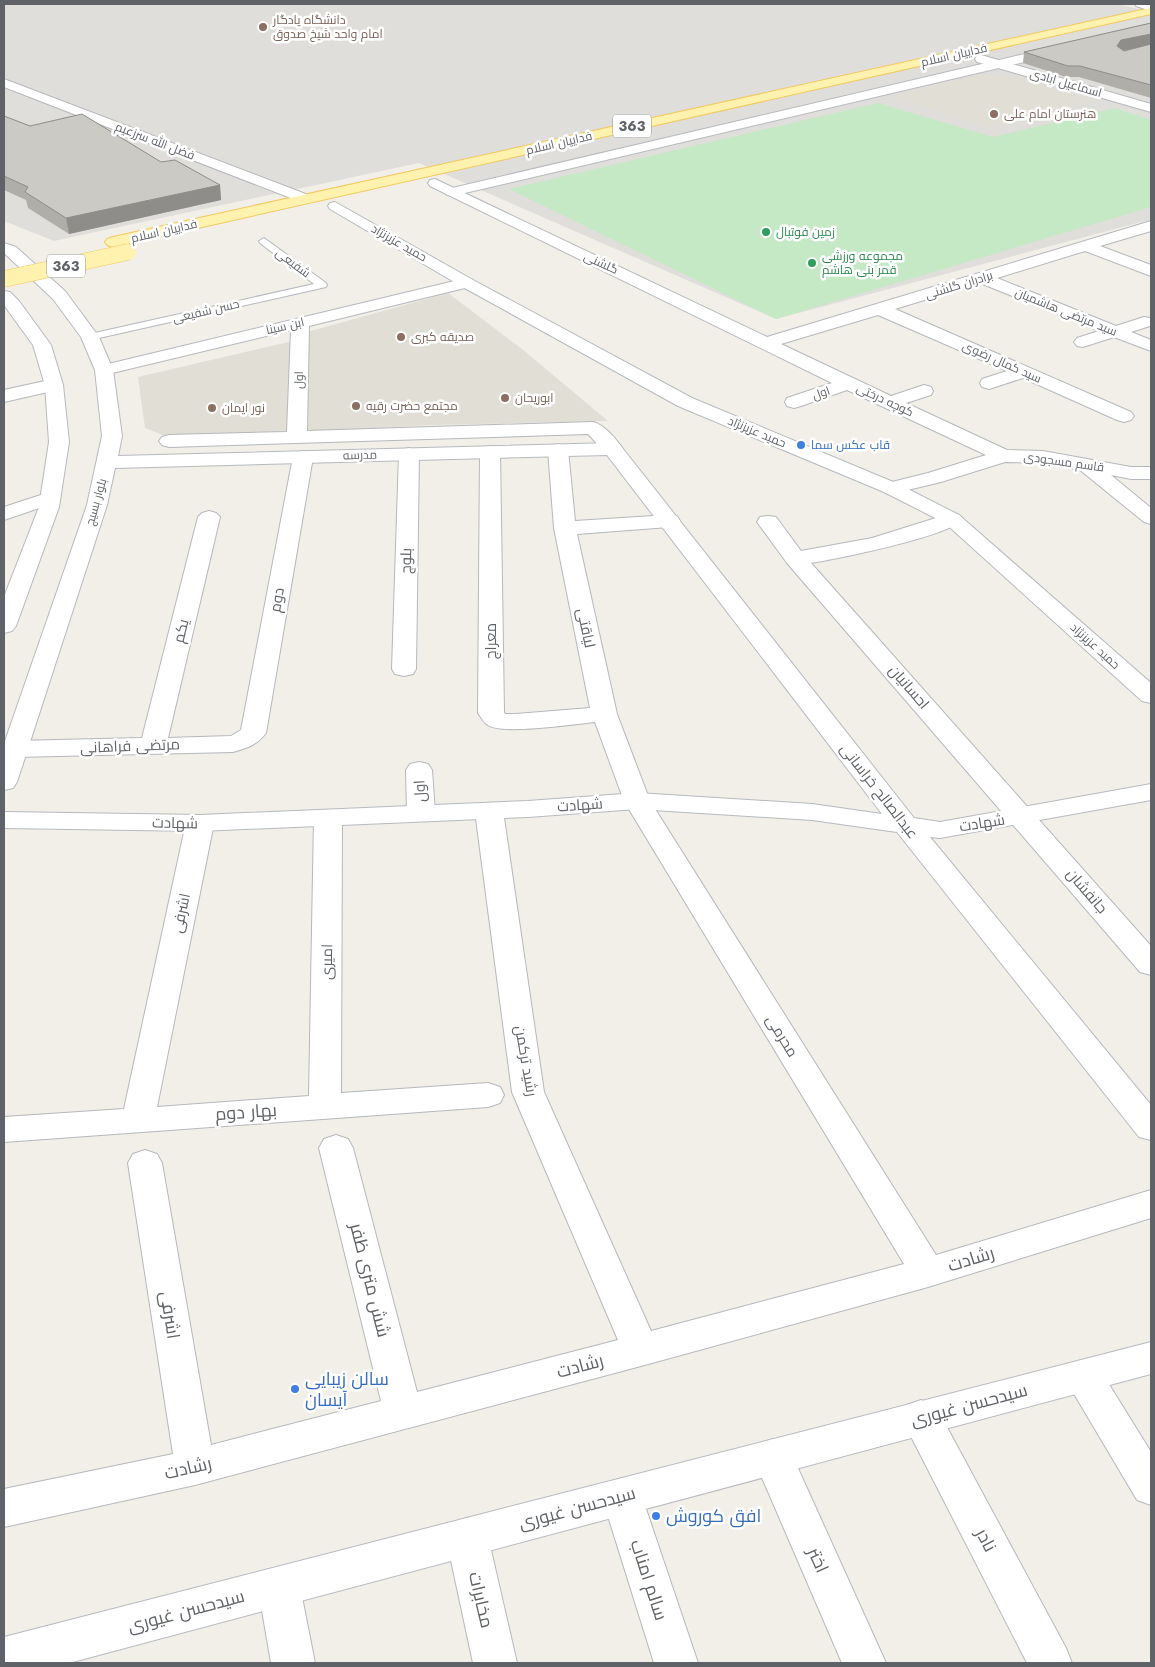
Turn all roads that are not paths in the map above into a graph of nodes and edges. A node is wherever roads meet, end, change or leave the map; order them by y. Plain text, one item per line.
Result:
1 (1140, 4) edge
2 (1151, 10) edge
3 (1151, 20) edge
4 (1076, 46) edge
5 (981, 58) junction
6 (1000, 64) junction
7 (4, 83) edge
8 (1151, 108) edge
9 (435, 184) junction
10 (452, 192) junction
11 (306, 199) junction
12 (335, 206) junction
13 (1147, 230) edge
14 (264, 241) dead end
15 (1085, 246) junction
16 (4, 248) edge
17 (4, 265) edge
18 (1150, 270) edge
19 (982, 278) junction
20 (4, 279) edge
21 (467, 282) junction
22 (322, 285) joint
23 (4, 296) edge
24 (880, 309) junction
25 (300, 322) junction
26 (1144, 322) dead end
27 (1116, 332) junction
28 (90, 337) junction
29 (1084, 342) dead end
30 (767, 343) junction
31 (1151, 346) edge
32 (104, 370) junction
33 (1024, 372) junction
34 (892, 382) dead end
35 (989, 383) dead end
36 (54, 385) junction
37 (857, 387) junction
38 (924, 391) dead end
39 (4, 396) edge
40 (794, 402) dead end
41 (890, 403) junction
42 (1124, 416) dead end
43 (169, 441) dead end
44 (300, 447) junction
45 (613, 449) junction
46 (558, 450) junction
47 (490, 452) junction
48 (409, 454) junction
49 (1004, 456) junction
50 (107, 462) junction
51 (1084, 463) junction
52 (1151, 473) edge
53 (891, 488) junction
54 (50, 498) junction
55 (4, 514) edge
56 (209, 517) dead end
57 (1151, 518) edge
58 (952, 519) junction
59 (669, 521) junction
60 (768, 522) dead end
61 (565, 528) junction
62 (795, 558) junction
63 (5, 620) edge
64 (404, 669) dead end
65 (1151, 696) edge
66 (604, 714) junction
67 (245, 740) joint
68 (153, 745) junction
69 (15, 749) junction
70 (419, 770) dead end
71 (4, 782) edge
72 (1151, 792) edge
73 (637, 801) junction
74 (489, 811) junction
75 (421, 813) junction
76 (1022, 816) junction
77 (328, 818) junction
78 (4, 820) edge
79 (200, 823) junction
80 (907, 827) junction
81 (1151, 965) edge
82 (488, 1095) dead end
83 (325, 1106) junction
84 (138, 1120) junction
85 (1151, 1128) edge
86 (4, 1130) edge
87 (336, 1148) dead end
88 (145, 1163) dead end
89 (1151, 1204) edge
90 (928, 1272) junction
91 (641, 1350) junction
92 (1151, 1358) edge
93 (1083, 1376) junction
94 (404, 1412) junction
95 (922, 1417) junction
96 (773, 1457) junction
97 (195, 1468) junction
98 (1151, 1487) edge
99 (622, 1497) junction
100 (4, 1508) edge
101 (467, 1537) junction
102 (279, 1587) junction
103 (4, 1659) edge
104 (293, 1663) edge
105 (495, 1663) edge
106 (676, 1663) edge
107 (864, 1663) edge
108 (1050, 1663) edge

1 - 2 street
2 - 11 main road, فداییان اسلام / 363
3 - 5 main road, فداییان اسلام / 363
4 - 6 street
5 - 6 street, اسماعیل ابادی
5 - 9 main road, فداییان اسلام / 363
6 - 8 street, اسماعیل ابادی
6 - 10 street
7 - 11 street, فضل الله سرزعیم
9 - 10 street, گلشنی
9 - 12 main road, فداییان اسلام / 363
10 - 30 street, گلشنی
11 - 17 main road, فداییان اسلام / 363
12 - 20 main road, فداییان اسلام / 363, bridge
12 - 21 street, حمید عزیزنژاد
13 - 15 street, برادران گلشنی
14 - 22 lane, شفیعی
15 - 18 street
15 - 19 street, برادران گلشنی
16 - 28 street, بلوار بسیج
19 - 24 street, برادران گلشنی
19 - 27 street, سید مرتضی هاشمیان
21 - 25 street, ابن سینا
21 - 53 street, حمید عزیزنژاد
22 - 28 lane, حسن شفیعی
23 - 36 street
24 - 30 street, برادران گلشنی
24 - 33 street, سید کمال رضوی
25 - 32 street, ابن سینا
25 - 44 street, اول
26 - 27 street
27 - 29 street
27 - 31 street, سید مرتضی هاشمیان
28 - 32 street, بلوار بسیج
30 - 37 street, کوچه درختی
32 - 50 street, بلوار بسیج
33 - 35 street
33 - 42 street, سید کمال رضوی
34 - 37 street
36 - 39 street
36 - 54 street
37 - 40 street, اول
37 - 41 street, کوچه درختی
38 - 41 street
41 - 49 street, کوچه درختی
43 - 44 street
44 - 45 street, عبدالصالح خراسانی
44 - 48 street, مدرسه
44 - 50 street, مدرسه
44 - 67 street, دوم
45 - 46 street, مدرسه
45 - 59 street, عبدالصالح خراسانی
46 - 47 street, مدرسه
46 - 61 street, لیاقتی
47 - 48 street, مدرسه
47 - 66 street, معراج
48 - 64 street, بلوچ
49 - 51 street, قاسم مسجودی
49 - 53 street, قاسم مسجودی
50 - 69 street, بلوار بسیج
51 - 52 street, قاسم مسجودی
51 - 57 street
53 - 58 street, حمید عزیزنژاد
54 - 55 street
54 - 63 street
56 - 68 street, یکم
58 - 62 street
58 - 65 street, حمید عزیزنژاد
59 - 61 street
59 - 80 street, عبدالصالح خراسانی
60 - 62 street, احسانیان
61 - 66 street, لیاقتی
62 - 76 street, احسانیان
66 - 73 street, لیاقتی
67 - 68 street, مرتضی فراهانی
68 - 69 street, مرتضی فراهانی
69 - 71 street, بلوار بسیج
70 - 75 street, اول
72 - 76 street, شهادت
73 - 74 street, شهادت
73 - 80 street, شهادت
73 - 90 street, محرمی
74 - 75 street, شهادت
74 - 91 street, رشید ترکمن
75 - 77 street, شهادت
76 - 80 street, شهادت
76 - 81 street, جانفشان
77 - 79 street, شهادت
77 - 83 street, امیری
78 - 79 street, شهادت
79 - 84 street, اشرفی
80 - 85 street, عبدالصالح خراسانی
82 - 83 street, بهار دوم
83 - 84 street, بهار دوم
84 - 86 street, بهار دوم
87 - 94 street, شش متری ظفر
88 - 97 street, اشرفی
89 - 90 street, رشادت
90 - 91 street, رشادت
91 - 94 street, رشادت
92 - 93 street, سیدحسن غیوری
93 - 95 street, سیدحسن غیوری
93 - 98 street
94 - 97 street, رشادت
95 - 96 street, سیدحسن غیوری
95 - 108 street, نادر
96 - 99 street, سیدحسن غیوری
96 - 107 street, اختر
97 - 100 street, رشادت
99 - 101 street, سیدحسن غیوری
99 - 106 street, سالم امناب
101 - 102 street, سیدحسن غیوری
101 - 105 street, مخابرات
102 - 103 street, سیدحسن غیوری
102 - 104 street

